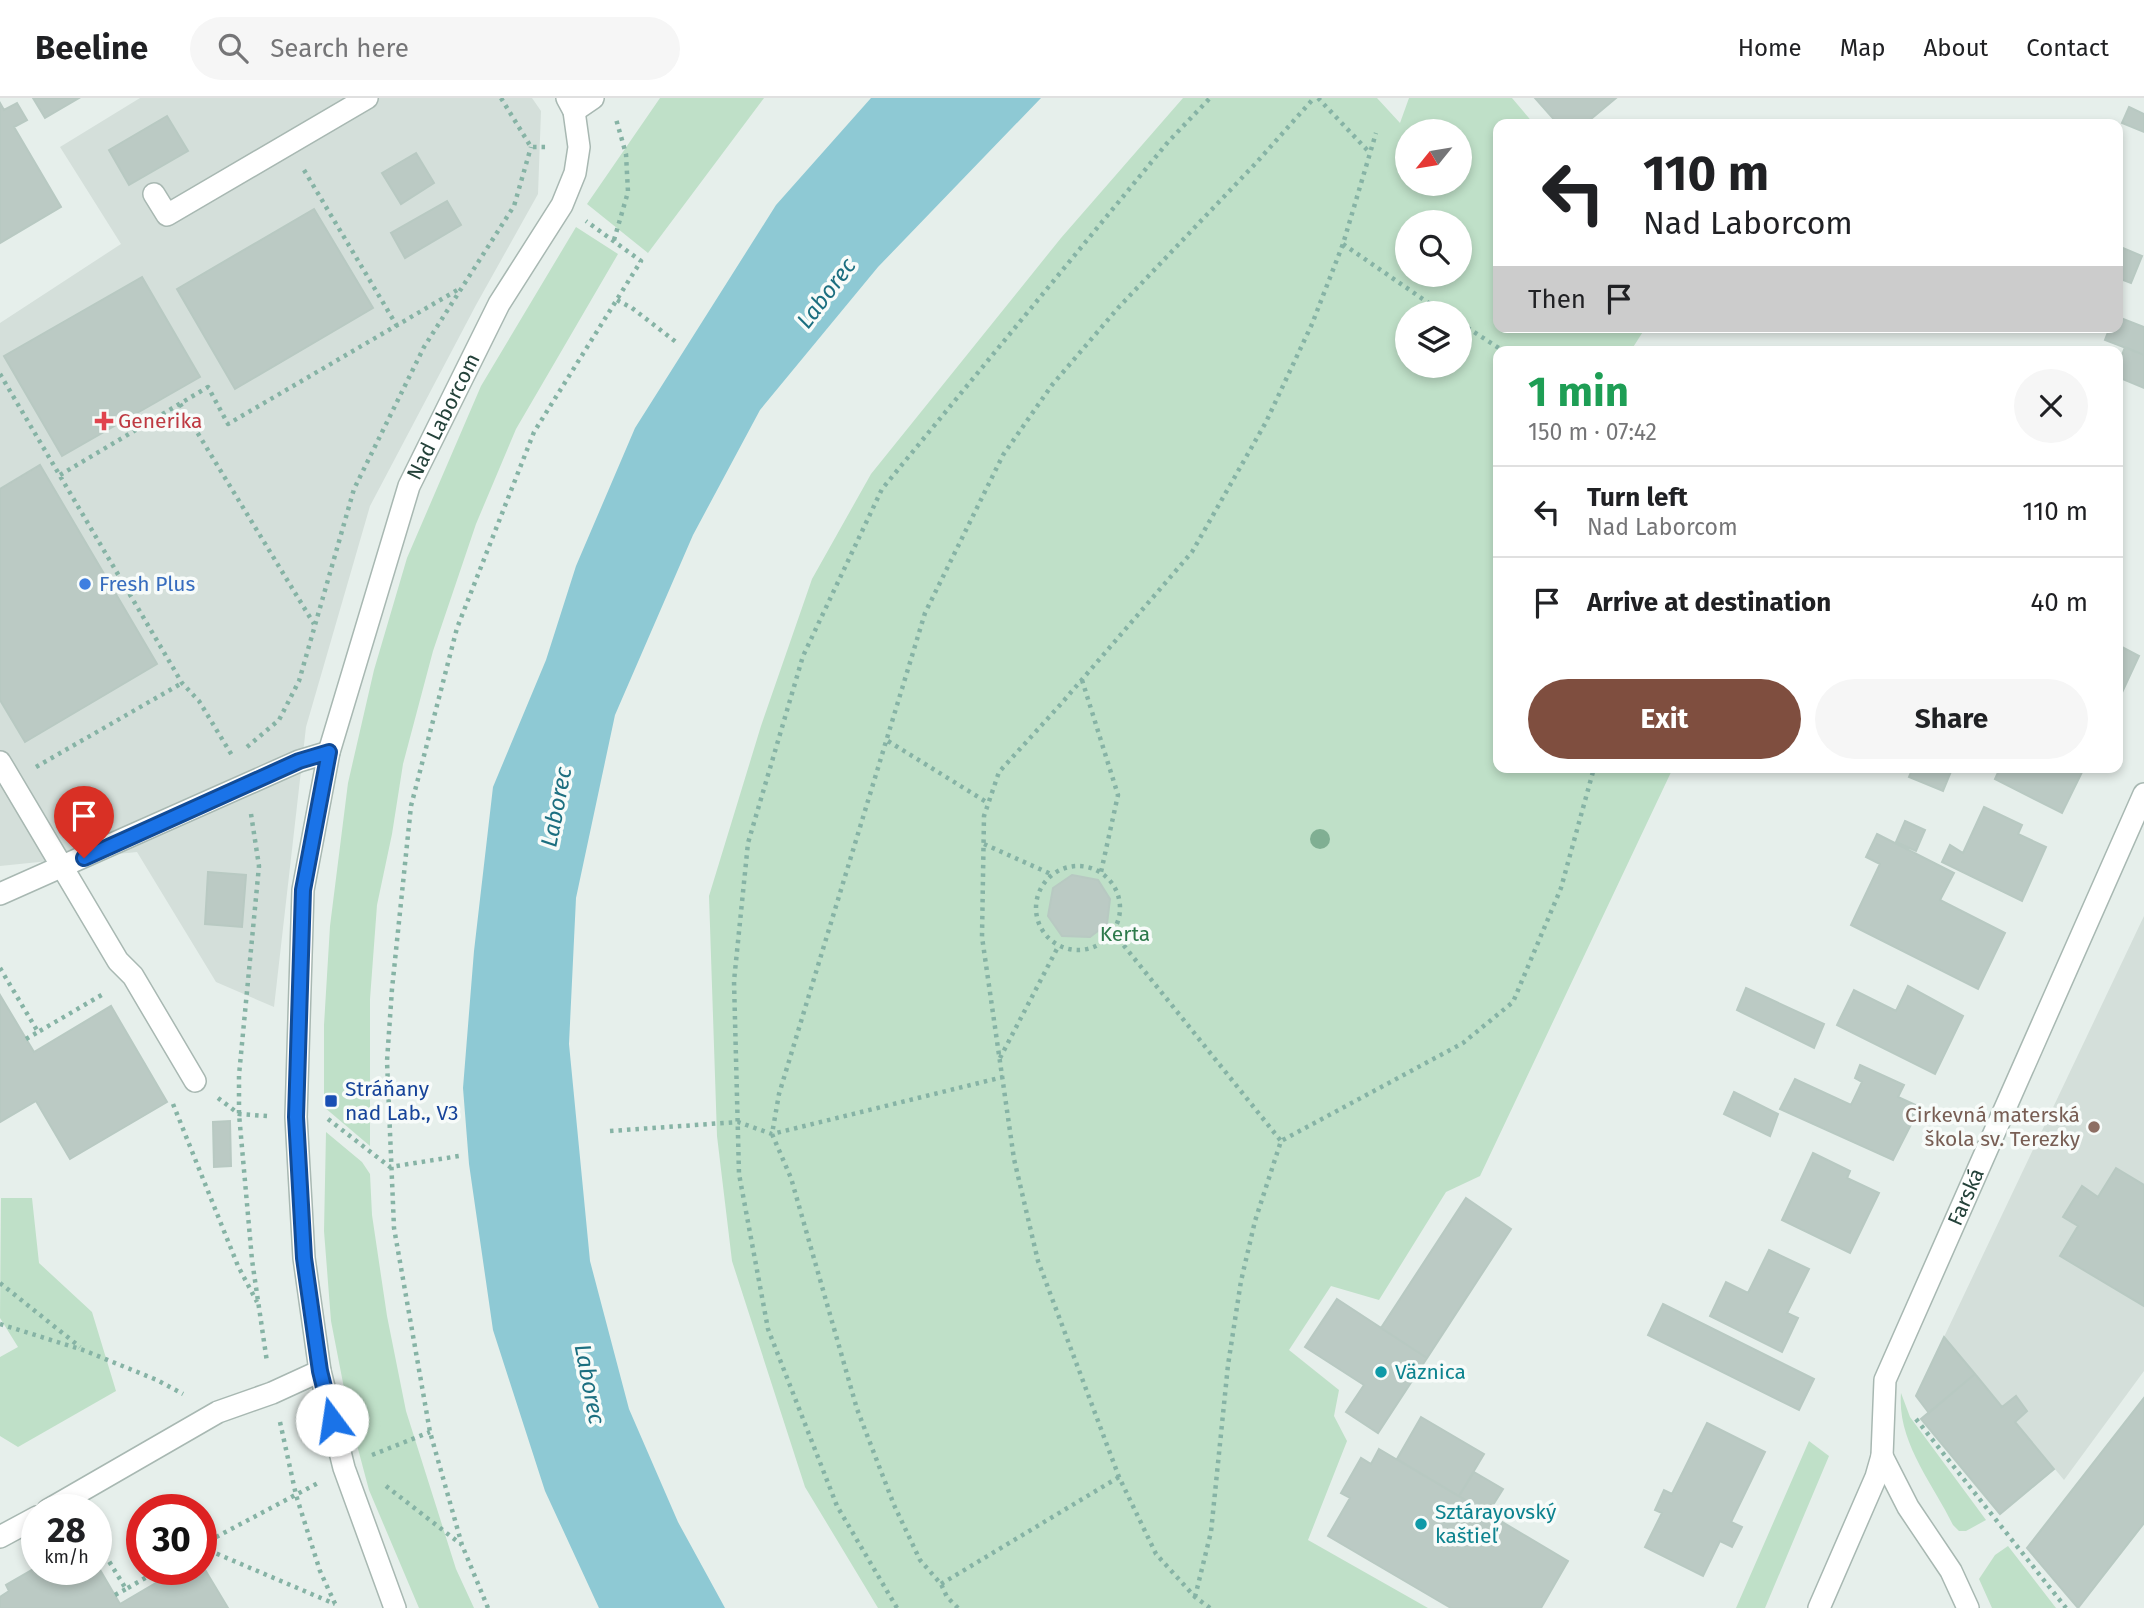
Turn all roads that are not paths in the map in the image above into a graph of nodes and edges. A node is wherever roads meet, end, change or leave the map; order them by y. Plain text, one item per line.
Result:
1 (368, 98) edge
2 (593, 98) edge
3 (571, 105) edge
4 (154, 194) dead end
5 (329, 752) junction
6 (0, 762) edge
7 (2144, 794) edge
8 (60, 868) junction
9 (0, 894) edge
10 (195, 1081) dead end
11 (320, 1371) junction
12 (1882, 1456) junction
13 (76, 1494) edge
14 (21, 1526) edge
15 (0, 1537) edge
16 (396, 1608) edge
17 (1819, 1608) edge
18 (1968, 1608) edge

1 - 4 street
2 - 3 street
3 - 5 street, Nad Laborcom
5 - 8 street
5 - 11 street, Nad Laborcom
6 - 8 street
7 - 12 street, Farská
8 - 9 street
8 - 10 street
11 - 13 street
11 - 16 street, Nad Laborcom
12 - 17 street, Farská
12 - 18 street
14 - 15 street

